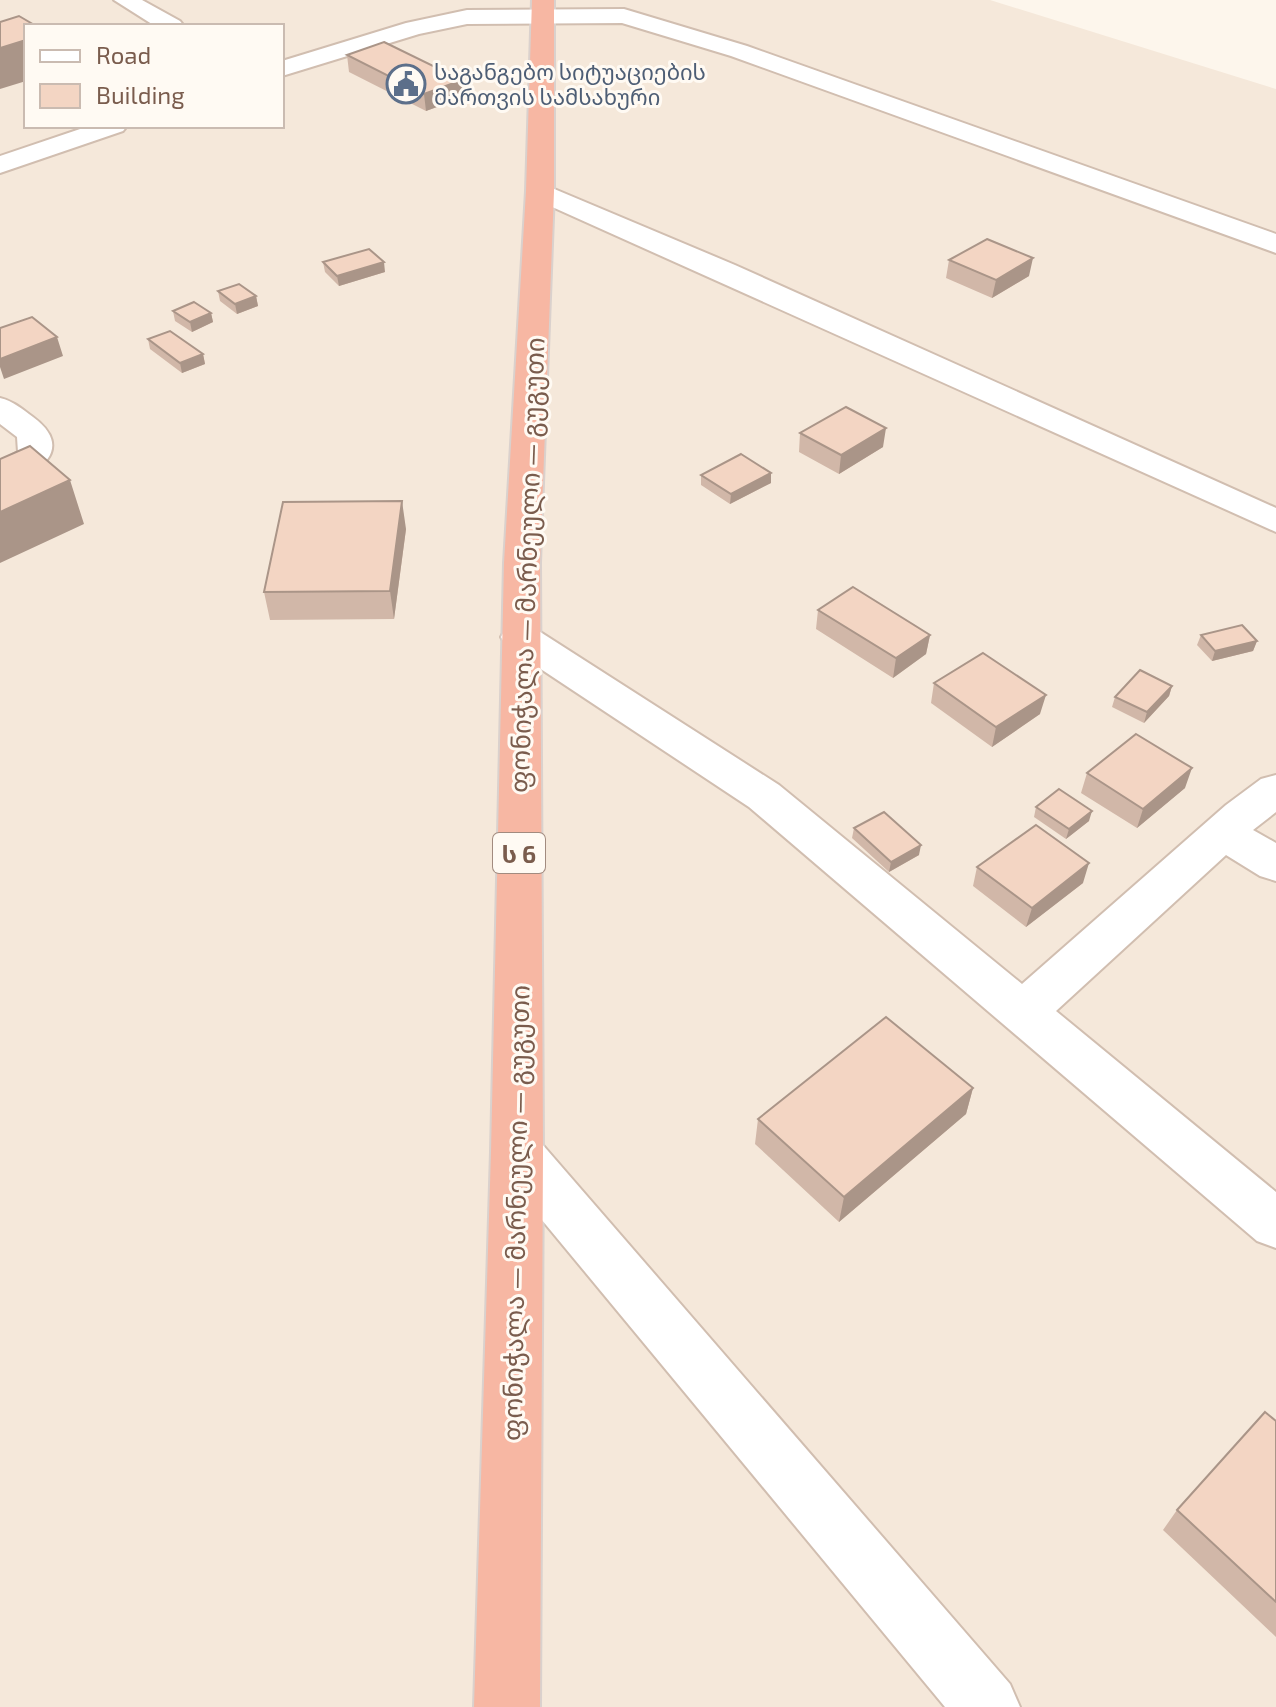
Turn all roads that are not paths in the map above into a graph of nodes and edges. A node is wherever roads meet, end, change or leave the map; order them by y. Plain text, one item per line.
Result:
1 (125, 0) edge
2 (542, 8) edge
3 (168, 24) edge
4 (284, 68) edge
5 (108, 128) edge
6 (0, 165) edge
7 (540, 191) junction
8 (1276, 244) edge
9 (0, 408) edge
10 (0, 476) edge
11 (1276, 521) edge
12 (520, 637) junction
13 (1276, 790) edge
14 (1223, 832) junction
15 (1276, 864) edge
16 (1023, 1012) junction
17 (517, 1152) junction
18 (1276, 1224) edge
19 (507, 1707) edge
20 (987, 1707) edge

1 - 3 street
2 - 4 street
2 - 7 highway, ფონიჭალა — მარნეული — გუგუთი / ს 6
2 - 8 street
5 - 6 street
7 - 11 street
7 - 12 highway, ფონიჭალა — მარნეული — გუგუთი / ს 6
9 - 10 street
12 - 16 street
12 - 17 highway, ფონიჭალა — მარნეული — გუგუთი / ს 6
13 - 14 street
14 - 15 street
14 - 16 street
16 - 18 street
17 - 19 highway, ფონიჭალა — მარნეული — გუგუთი / ს 6
17 - 20 street

